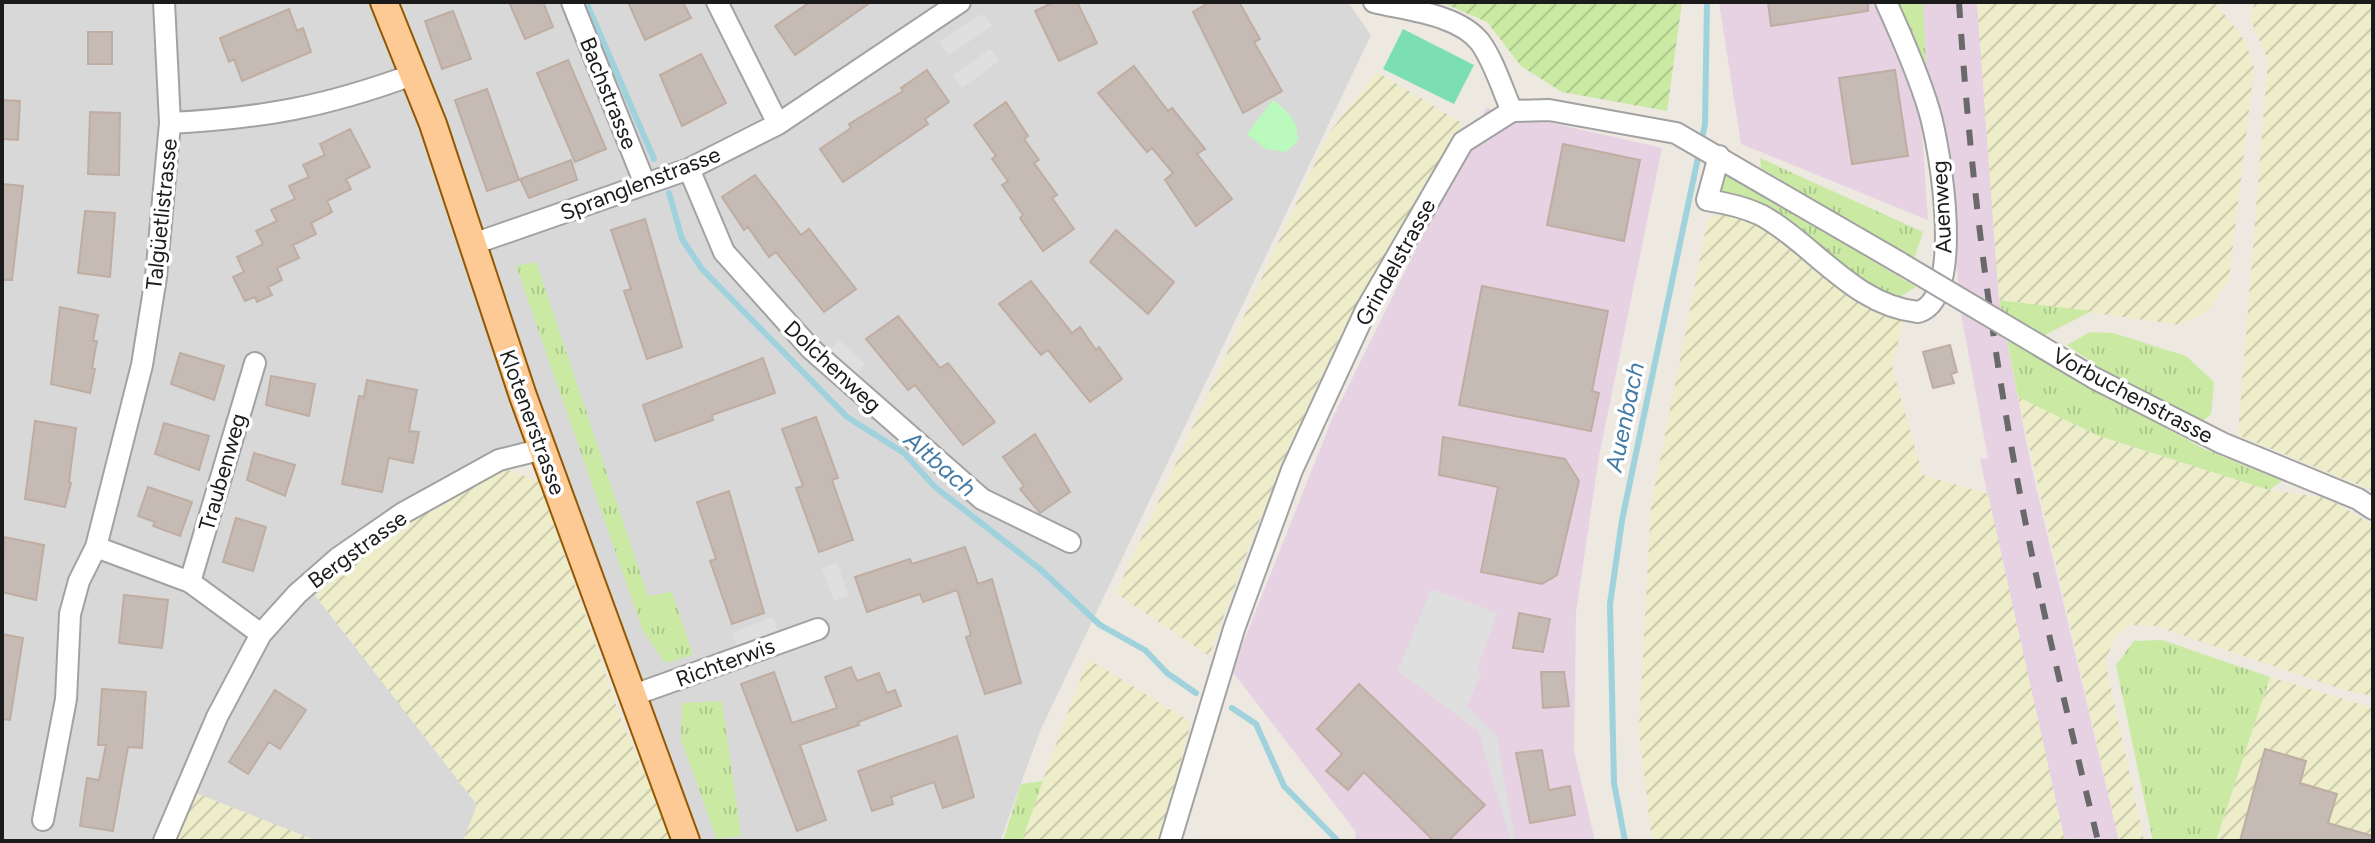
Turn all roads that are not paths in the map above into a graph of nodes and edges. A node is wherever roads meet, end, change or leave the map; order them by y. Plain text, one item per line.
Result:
1 (164, 2) edge
2 (384, 2) edge
3 (572, 2) edge
4 (717, 2) edge
5 (960, 2) edge
6 (1374, 2) edge
7 (1886, 2) edge
8 (412, 75) junction
9 (1512, 111) junction
10 (170, 123) junction
11 (778, 124) junction
12 (1705, 149) junction
13 (689, 169) junction
14 (645, 184) junction
15 (473, 244) junction
16 (255, 363) dead end
17 (543, 449) junction
18 (2373, 509) edge
19 (1070, 542) dead end
20 (96, 547) junction
21 (190, 582) junction
22 (818, 629) dead end
23 (261, 634) junction
24 (631, 696) junction
25 (43, 820) dead end
26 (164, 841) edge
27 (686, 841) edge
28 (1170, 841) edge

1 - 10 street
2 - 8 main road, Klotenerstrasse
3 - 14 street, Bachstrasse
4 - 11 street
5 - 11 street, Spranglenstrasse
6 - 9 street
7 - 12 street, Auenweg
8 - 10 street, Talgüetlistrasse
8 - 15 main road, Klotenerstrasse
9 - 12 street
9 - 28 street, Grindelstrasse
10 - 20 street, Talgüetlistrasse
11 - 13 street, Spranglenstrasse
12 - 18 street, Vorbuchenstrasse, bridge
13 - 14 street, Spranglenstrasse
13 - 19 street, Dolchenweg
14 - 15 street, Spranglenstrasse
15 - 17 main road, Klotenerstrasse
16 - 21 street, Traubenweg
17 - 23 street, Bergstrasse
17 - 24 main road, Klotenerstrasse
20 - 21 street
20 - 25 street, Talgüetlistrasse
21 - 23 street
22 - 24 street, Richterwis
23 - 26 street, Bergstrasse
24 - 27 main road, Klotenerstrasse

